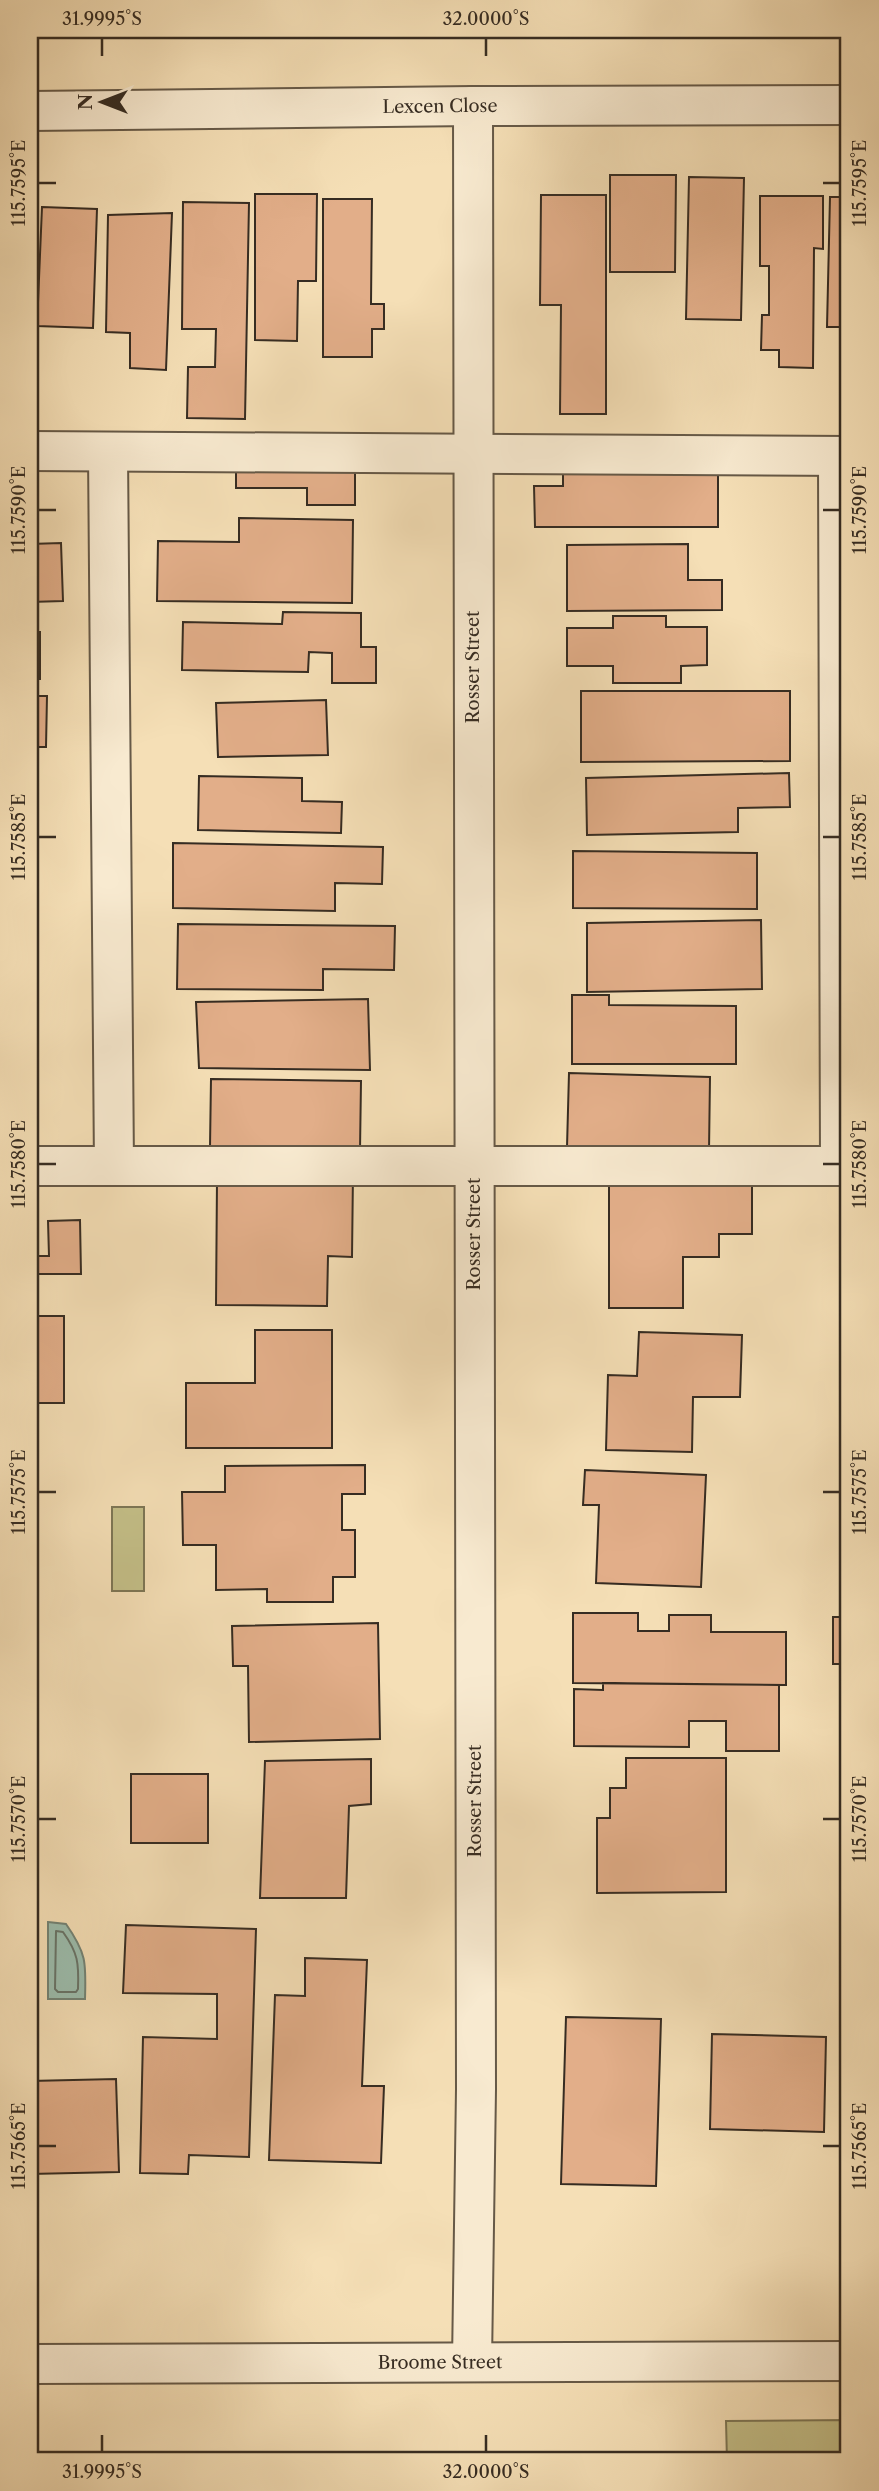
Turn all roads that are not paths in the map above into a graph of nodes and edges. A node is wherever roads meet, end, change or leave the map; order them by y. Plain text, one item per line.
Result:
1 (849, 105) edge
2 (473, 106) junction
3 (30, 111) edge
4 (30, 450) edge
5 (108, 452) junction
6 (472, 454) junction
7 (844, 456) edge
8 (30, 1166) edge
9 (114, 1166) junction
10 (845, 1166) edge
11 (474, 1167) junction
12 (849, 2361) edge
13 (472, 2362) junction
14 (30, 2364) edge

1 - 2 street, Lexcen Close
2 - 3 street, Lexcen Close
2 - 6 street, Rosser Street
4 - 5 street
5 - 6 street
5 - 9 street
6 - 7 street
6 - 11 street, Rosser Street
7 - 10 street
8 - 9 street
9 - 11 street
10 - 11 street
11 - 13 street, Rosser Street
12 - 13 street, Broome Street
13 - 14 street, Broome Street

